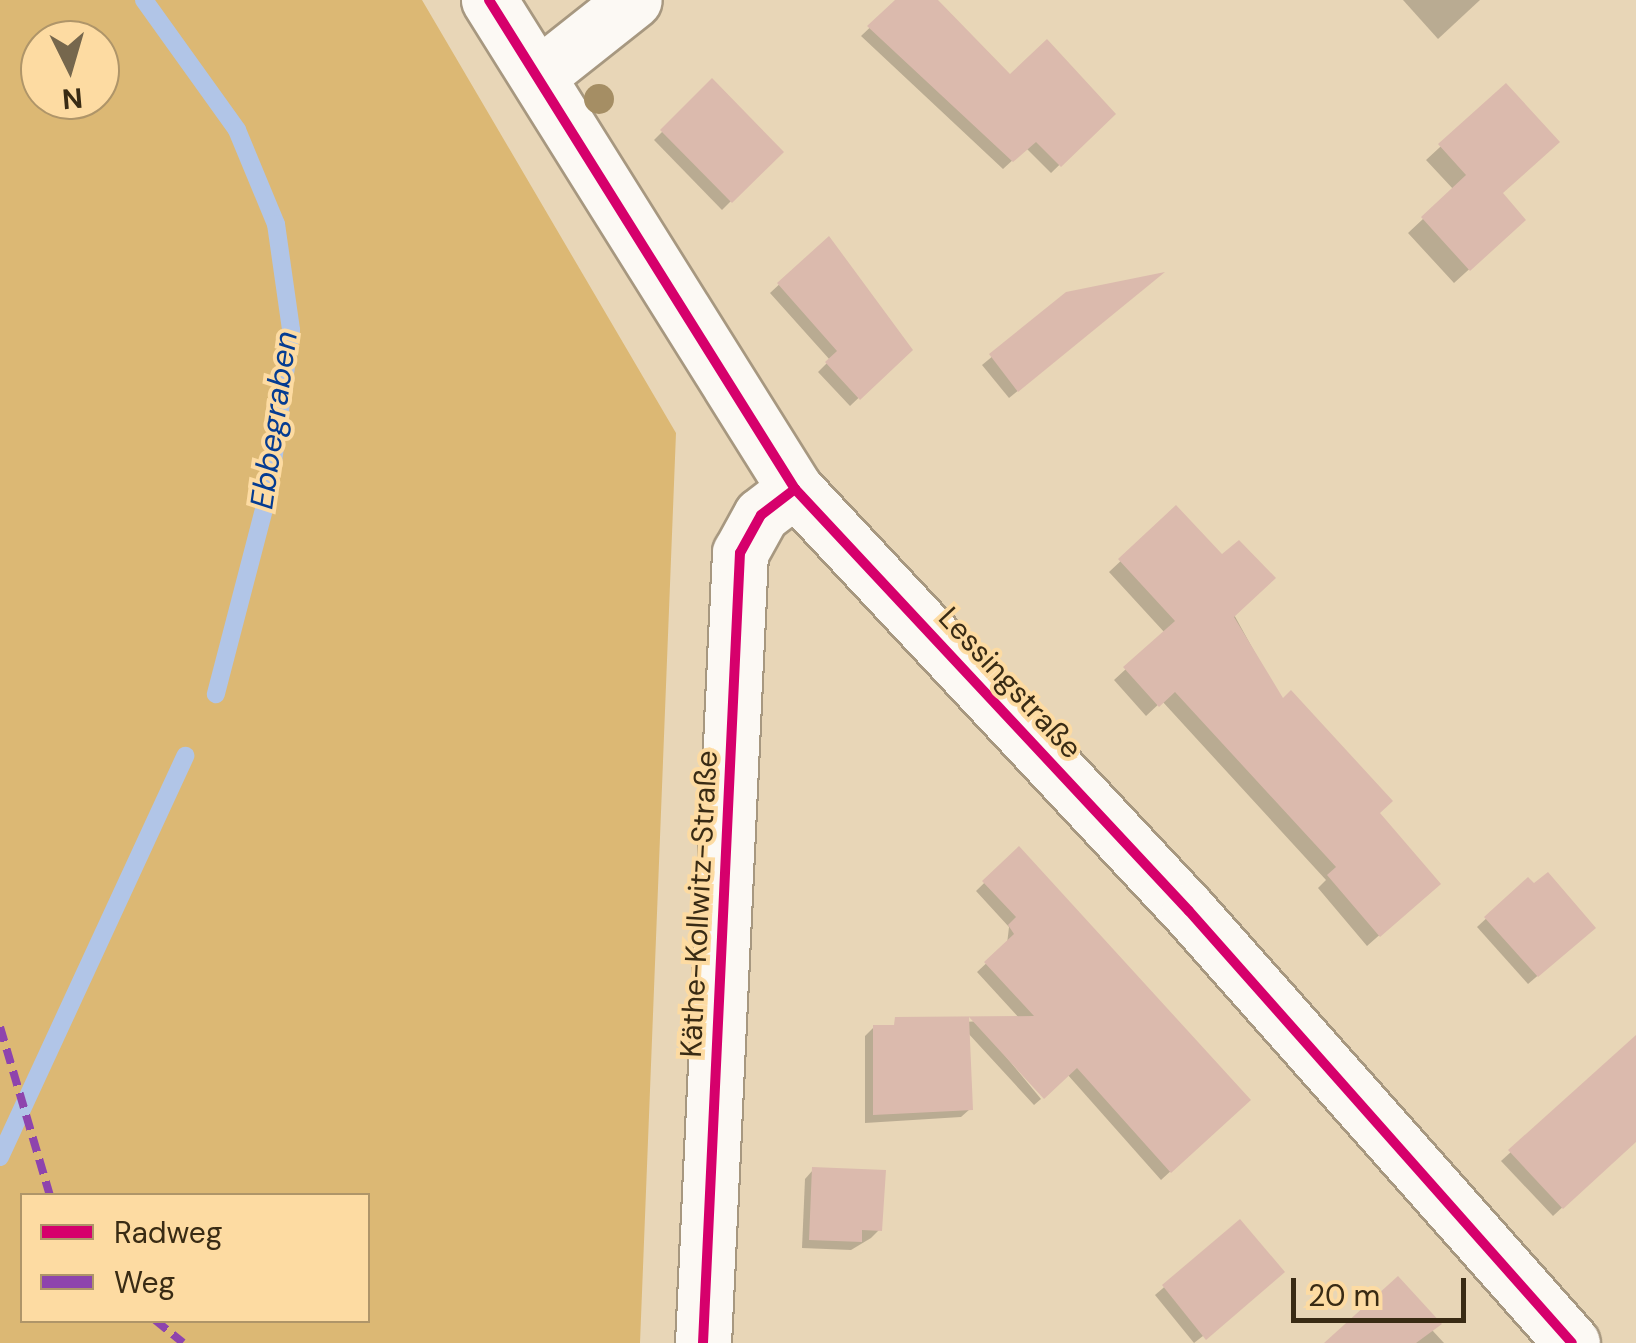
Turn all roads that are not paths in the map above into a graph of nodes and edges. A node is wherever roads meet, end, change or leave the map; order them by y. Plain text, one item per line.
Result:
1 (489, 0) edge
2 (634, 0) edge
3 (538, 76) junction
4 (796, 489) junction
5 (704, 1343) edge
6 (1572, 1343) edge

1 - 3 street, Lessingstraße
2 - 3 street
3 - 4 street, Lessingstraße
4 - 5 street, Käthe-Kollwitz-Straße
4 - 6 street, Lessingstraße

